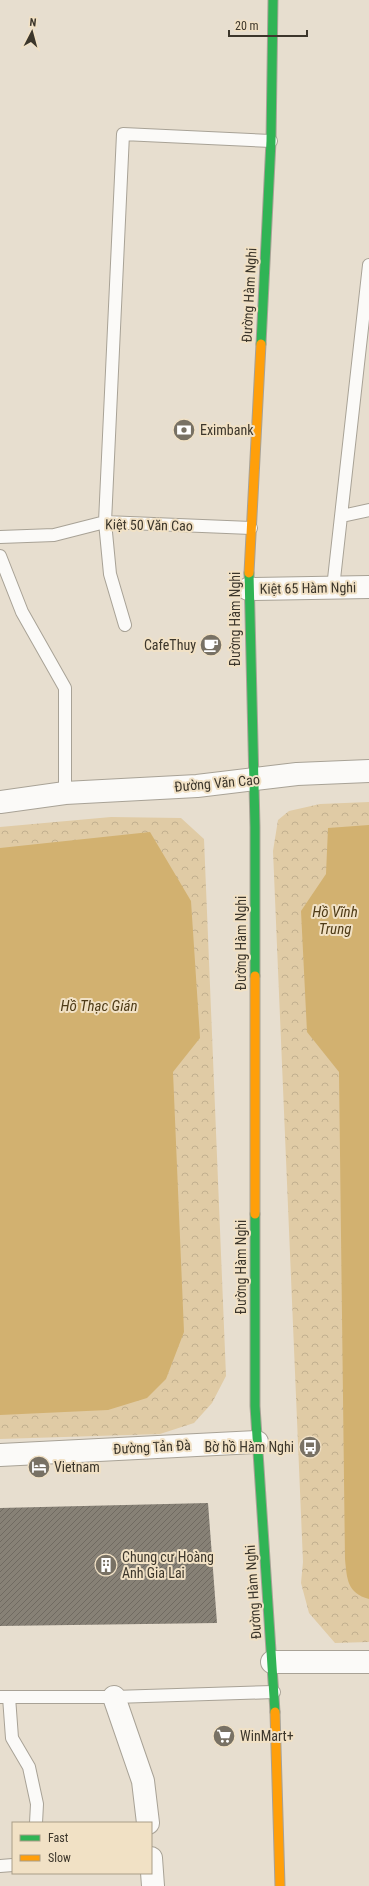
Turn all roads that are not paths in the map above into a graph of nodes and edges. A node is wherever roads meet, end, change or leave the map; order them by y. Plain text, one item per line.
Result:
1 (273, 0) edge
2 (271, 141) junction
3 (369, 265) edge
4 (369, 510) edge
5 (342, 516) junction
6 (105, 522) junction
7 (251, 528) junction
8 (0, 537) edge
9 (0, 556) edge
10 (369, 587) edge
11 (333, 588) junction
12 (248, 589) junction
13 (124, 625) dead end
14 (369, 771) edge
15 (254, 780) junction
16 (65, 793) junction
17 (0, 802) edge
18 (257, 1442) junction
19 (0, 1454) edge
20 (272, 1662) junction
21 (369, 1662) edge
22 (274, 1692) junction
23 (4, 1697) edge
24 (114, 1697) junction
25 (36, 1822) edge
26 (148, 1822) edge
27 (0, 1866) edge
28 (12, 1866) edge
29 (152, 1874) edge
30 (153, 1886) edge
31 (280, 1886) edge

1 - 2 main road, Đường Hàm Nghi
2 - 6 lane
2 - 7 main road, Đường Hàm Nghi
3 - 5 lane
4 - 5 lane
5 - 11 lane
6 - 7 lane, Kiệt 50 Văn Cao
6 - 8 lane, Kiệt 50 Văn Cao
6 - 13 lane
7 - 12 main road, Đường Hàm Nghi
9 - 16 lane
10 - 11 street, Kiệt 65 Hàm Nghi
11 - 12 street, Kiệt 65 Hàm Nghi
12 - 15 main road, Đường Hàm Nghi
14 - 15 street, Đường Văn Cao
15 - 16 street, Đường Văn Cao
15 - 18 main road, Đường Hàm Nghi
16 - 17 street, Đường Văn Cao
18 - 19 street, Đường Tản Đà
18 - 20 main road, Đường Hàm Nghi
20 - 21 street
20 - 22 main road, Đường Hàm Nghi
22 - 24 lane
22 - 31 main road, Đường Hàm Nghi
23 - 24 lane
23 - 25 lane
24 - 26 street
27 - 28 lane
29 - 30 street

